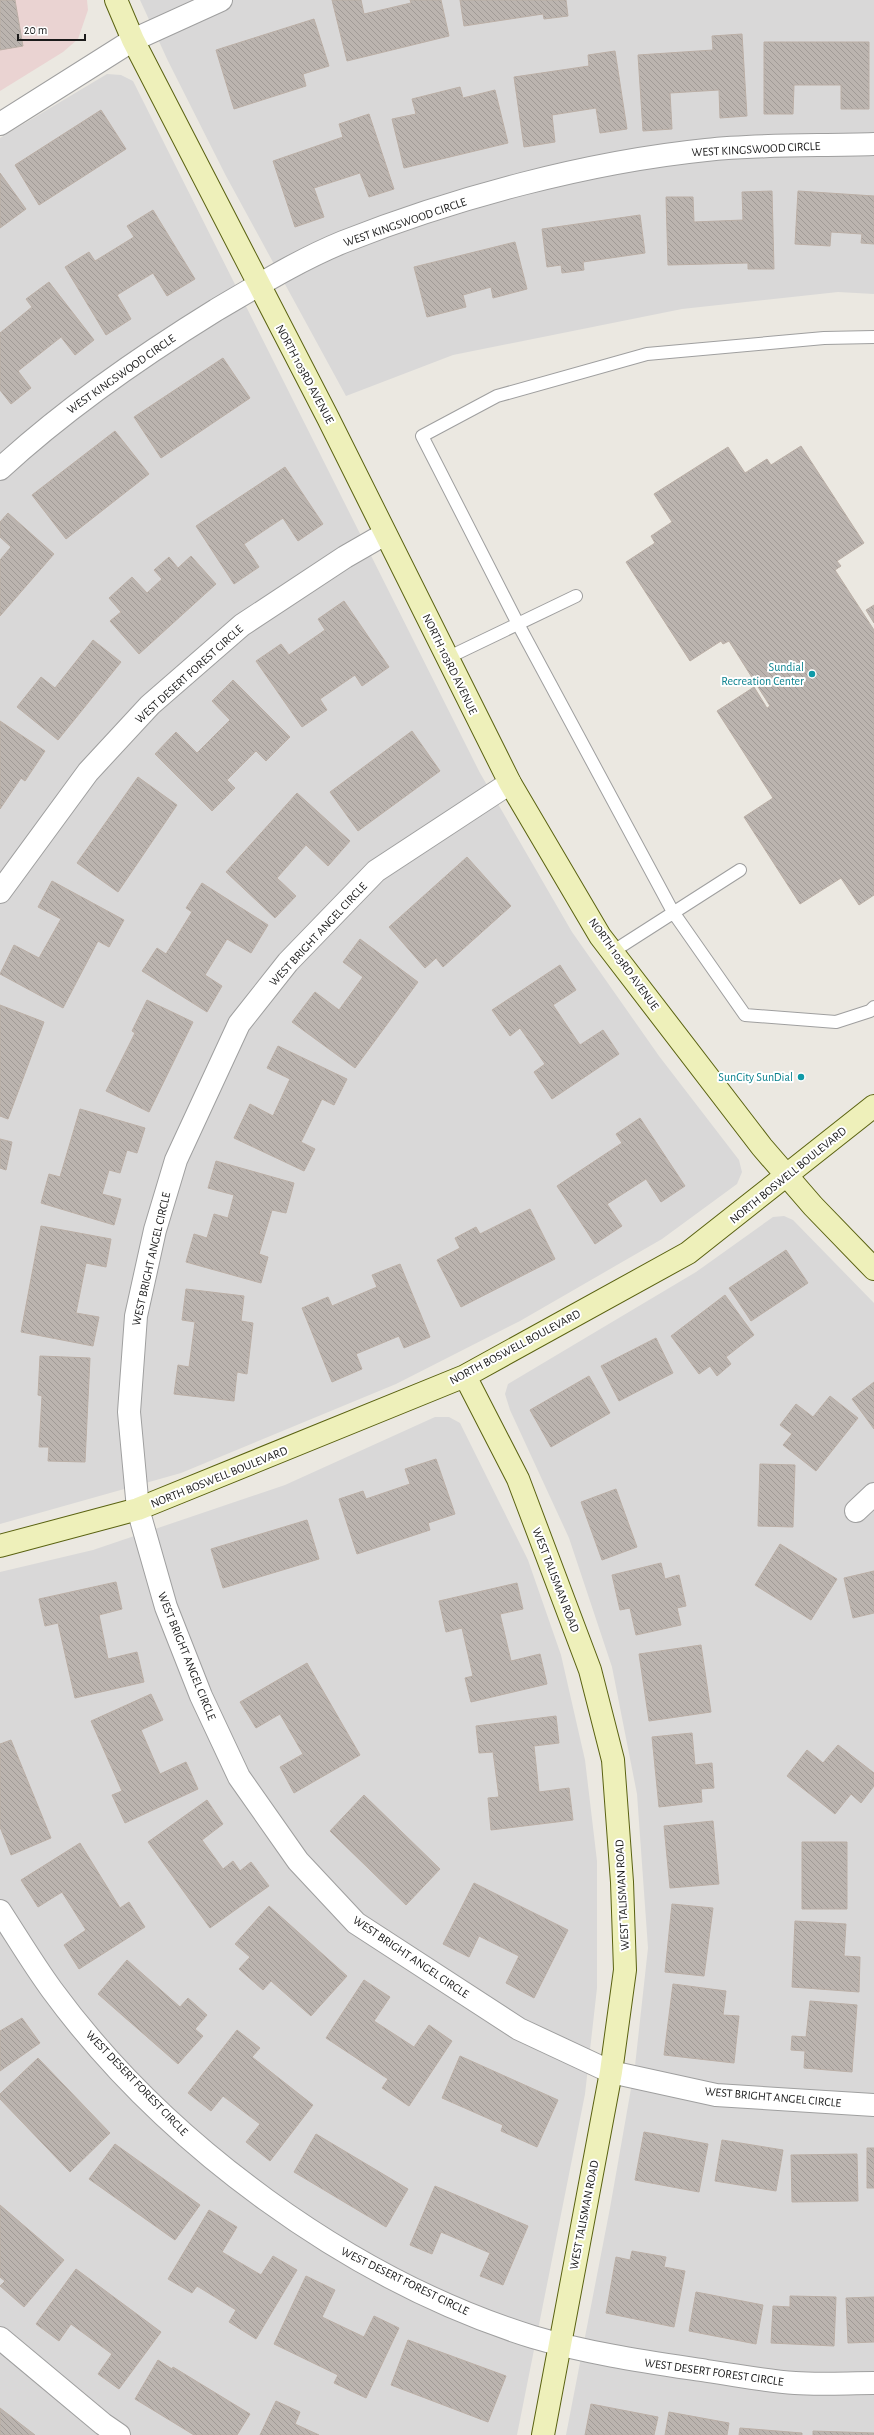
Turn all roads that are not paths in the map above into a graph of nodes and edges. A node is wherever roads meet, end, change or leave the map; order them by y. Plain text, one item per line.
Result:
1 (116, 0) edge
2 (220, 0) edge
3 (133, 40) junction
4 (0, 124) edge
5 (874, 144) edge
6 (258, 285) junction
7 (874, 337) edge
8 (0, 470) edge
9 (385, 534) junction
10 (576, 596) dead end
11 (518, 624) junction
12 (448, 658) junction
13 (510, 784) junction
14 (740, 870) dead end
15 (0, 892) edge
16 (673, 912) junction
17 (612, 952) junction
18 (874, 1007) edge
19 (874, 1106) edge
20 (787, 1176) junction
21 (874, 1269) edge
22 (465, 1376) junction
23 (874, 1494) edge
24 (138, 1509) junction
25 (856, 1511) dead end
26 (0, 1546) edge
27 (0, 1911) edge
28 (611, 2072) junction
29 (874, 2105) edge
30 (0, 2338) edge
31 (560, 2344) junction
32 (874, 2383) edge
33 (119, 2435) edge
34 (543, 2435) edge

1 - 3 street, NORTH 103RD AVENUE
2 - 3 street
3 - 4 street
3 - 6 street, NORTH 103RD AVENUE
5 - 6 street, WEST KINGSWOOD CIRCLE
6 - 8 street, WEST KINGSWOOD CIRCLE
6 - 9 street, NORTH 103RD AVENUE
7 - 11 lane
9 - 12 street, NORTH 103RD AVENUE
9 - 15 street, WEST DESERT FOREST CIRCLE
10 - 11 lane
11 - 12 lane
11 - 16 lane
12 - 13 street, NORTH 103RD AVENUE
13 - 17 street, NORTH 103RD AVENUE
13 - 24 street, WEST BRIGHT ANGEL CIRCLE
14 - 16 lane
16 - 17 lane
16 - 18 lane
17 - 20 street, NORTH 103RD AVENUE
19 - 20 street, NORTH BOSWELL BOULEVARD
20 - 21 street, NORTH 103RD AVENUE
20 - 22 street, NORTH BOSWELL BOULEVARD
22 - 24 street, NORTH BOSWELL BOULEVARD
22 - 28 street, WEST TALISMAN ROAD
23 - 25 street
24 - 26 street, NORTH BOSWELL BOULEVARD
24 - 28 street, WEST BRIGHT ANGEL CIRCLE
27 - 31 street, WEST DESERT FOREST CIRCLE
28 - 29 street, WEST BRIGHT ANGEL CIRCLE
28 - 31 street, WEST TALISMAN ROAD
30 - 33 street
31 - 32 street, WEST DESERT FOREST CIRCLE
31 - 34 street, WEST TALISMAN ROAD

